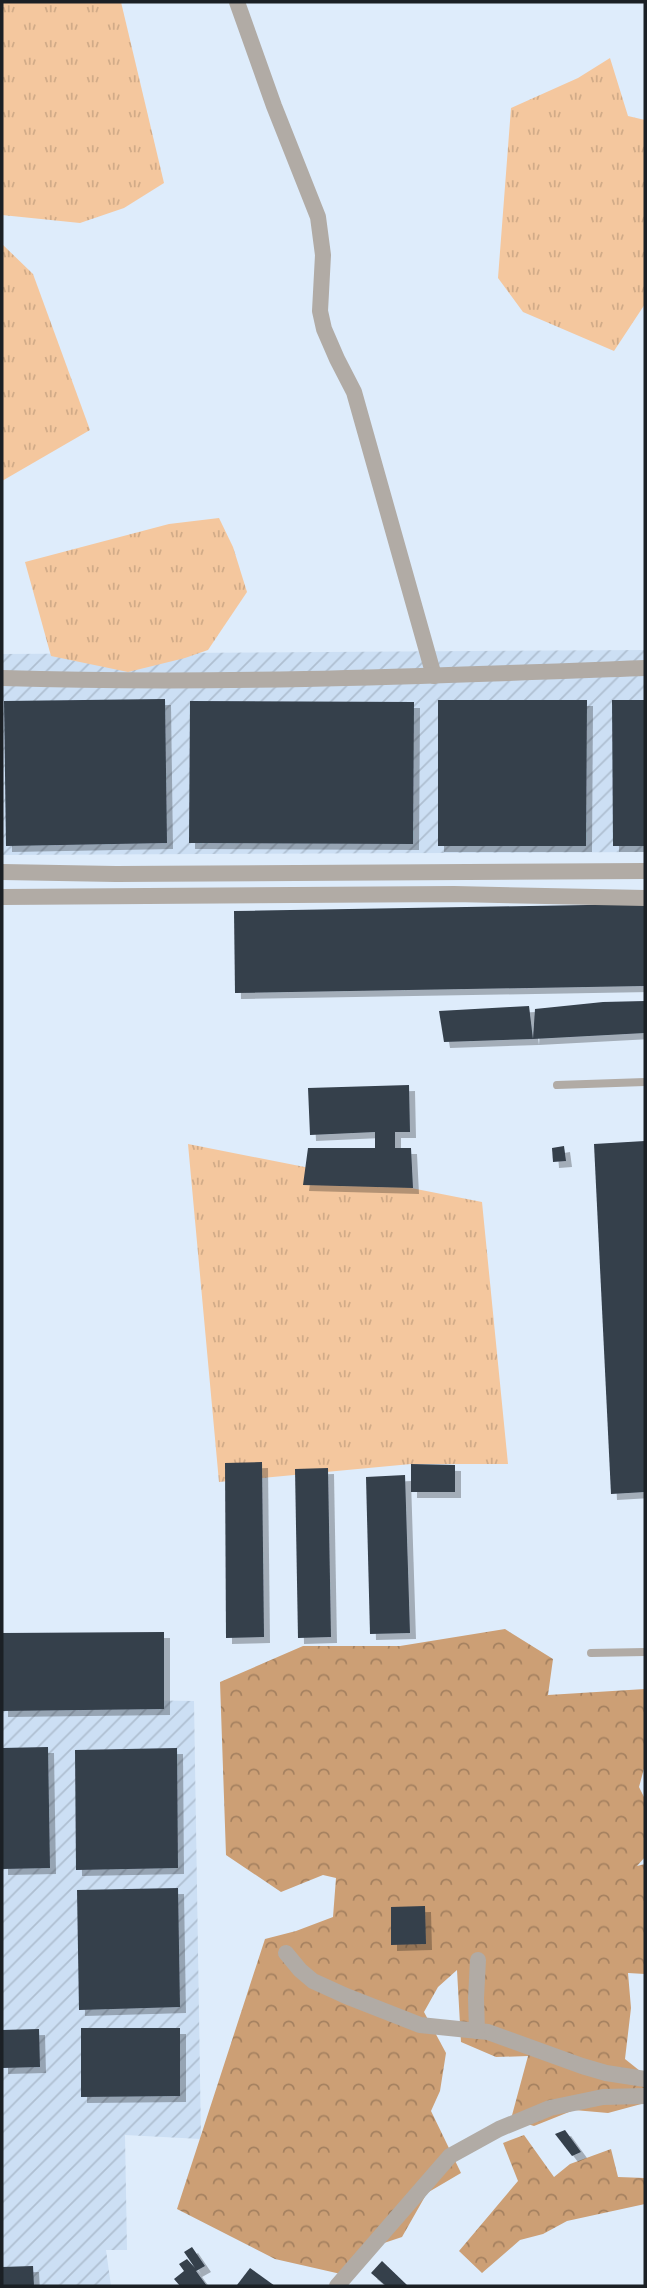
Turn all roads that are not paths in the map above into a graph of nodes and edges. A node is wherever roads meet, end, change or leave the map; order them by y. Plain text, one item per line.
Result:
1 (237, 2) edge
2 (645, 668) edge
3 (434, 676) junction
4 (2, 678) edge
5 (645, 871) edge
6 (2, 872) edge
7 (2, 897) edge
8 (645, 898) edge
9 (645, 1082) edge
10 (557, 1085) dead end
11 (645, 1652) edge
12 (592, 1653) dead end
13 (286, 1953) dead end
14 (478, 1960) dead end
15 (477, 2031) junction
16 (645, 2079) edge
17 (645, 2096) edge
18 (337, 2286) edge

1 - 3 street
2 - 3 street
3 - 4 street
5 - 6 street
7 - 8 street
9 - 10 lane
11 - 12 lane
13 - 15 street
14 - 15 street
15 - 16 street
17 - 18 street

